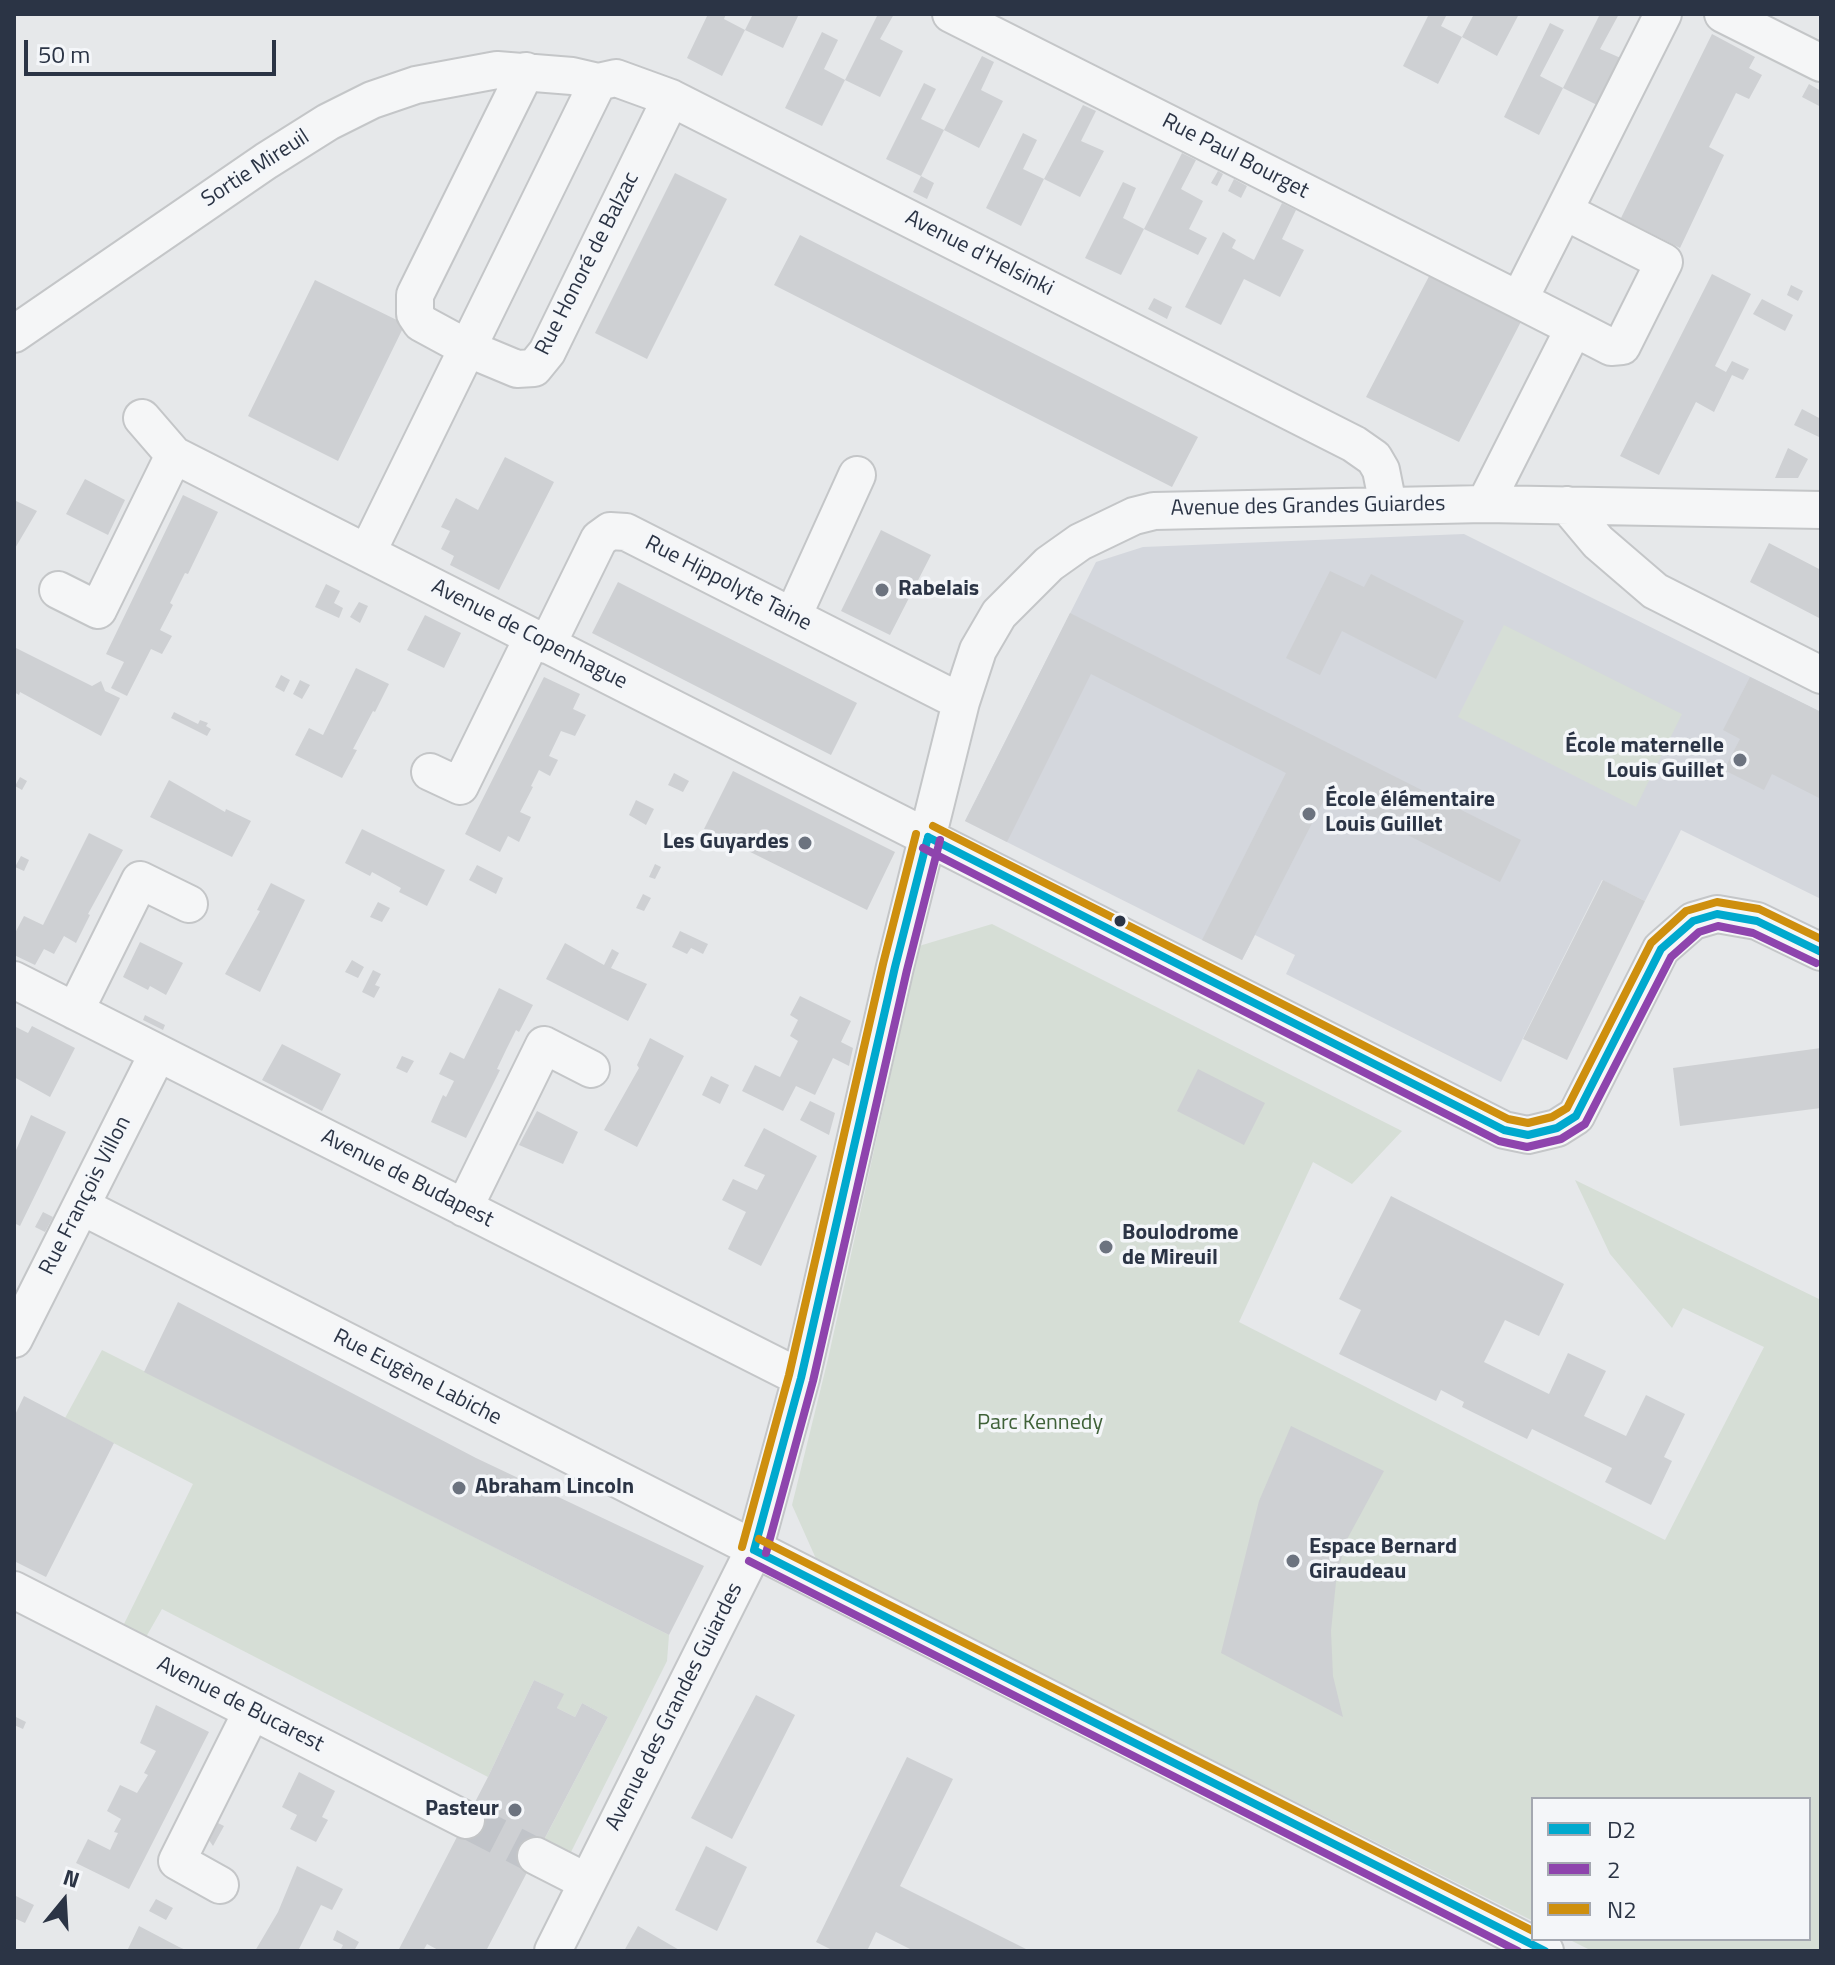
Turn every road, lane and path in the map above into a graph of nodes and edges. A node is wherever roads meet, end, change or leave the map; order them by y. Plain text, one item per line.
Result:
1 (951, 14) edge
2 (1663, 14) edge
3 (1723, 14) edge
4 (1821, 63) edge
5 (526, 71) junction
6 (598, 82) junction
7 (671, 98) junction
8 (1564, 211) junction
9 (1519, 300) junction
10 (1574, 328) junction
11 (14, 334) edge
12 (469, 349) junction
13 (142, 418) dead end
14 (174, 455) junction
15 (857, 475) dead end
16 (1485, 504) junction
17 (1388, 505) junction
18 (1567, 505) junction
19 (1821, 510) edge
20 (367, 553) junction
21 (58, 590) dead end
22 (793, 616) junction
23 (540, 641) junction
24 (1821, 675) edge
25 (961, 702) junction
26 (430, 772) dead end
27 (928, 837) junction
28 (189, 904) dead end
29 (1821, 952) edge
30 (14, 980) edge
31 (75, 1011) junction
32 (158, 1053) junction
33 (591, 1069) dead end
34 (81, 1206) junction
35 (464, 1208) junction
36 (14, 1339) edge
37 (801, 1378) junction
38 (754, 1550) junction
39 (14, 1590) edge
40 (252, 1711) junction
41 (466, 1820) tunnel mouth
42 (536, 1856) tunnel mouth
43 (587, 1882) junction
44 (220, 1885) dead end
45 (553, 1951) edge
46 (1545, 1951) edge

1 - 9 street, Rue Paul Bourget
2 - 8 street
3 - 4 street
5 - 6 street, Avenue d'Helsinki
5 - 11 street, Sortie Mireuil
5 - 12 street, Rue Honoré de Balzac
6 - 7 street, Avenue d'Helsinki
6 - 12 street
7 - 12 street, Rue Honoré de Balzac
7 - 17 street, Avenue d'Helsinki
8 - 9 street
8 - 10 street, Rue Paul Bourget
9 - 10 street, Rue Paul Bourget
10 - 16 street
12 - 20 street
13 - 14 street, Avenue de Copenhague
14 - 20 street, Avenue de Copenhague
14 - 21 street
15 - 22 street
16 - 17 street, Avenue des Grandes Guiardes
16 - 18 street, Avenue des Grandes Guiardes
17 - 25 street, Avenue des Grandes Guiardes
18 - 19 street, Avenue des Grandes Guiardes
18 - 24 street
20 - 23 street, Avenue de Copenhague
22 - 23 street, Rue Hippolyte Taine
22 - 25 street, Rue Hippolyte Taine
23 - 26 street
23 - 27 street, Avenue de Copenhague
25 - 27 street, Avenue des Grandes Guiardes
27 - 29 street, Avenue de Copenhague
27 - 37 street, Avenue des Grandes Guiardes
28 - 31 street
30 - 31 street, Avenue de Budapest
31 - 32 street, Avenue de Budapest
32 - 34 street, Rue François Villon
32 - 35 street, Avenue de Budapest
33 - 35 street
34 - 36 street, Rue François Villon
34 - 38 street, Rue Eugène Labiche
35 - 37 street, Avenue de Budapest
37 - 38 street, Avenue des Grandes Guiardes
38 - 43 street, Avenue des Grandes Guiardes
38 - 46 street, Rue Eugène Labiche
39 - 40 street, Avenue de Bucarest
40 - 41 street, Avenue de Bucarest
40 - 44 street
42 - 43 street
43 - 45 street, Avenue des Grandes Guiardes

